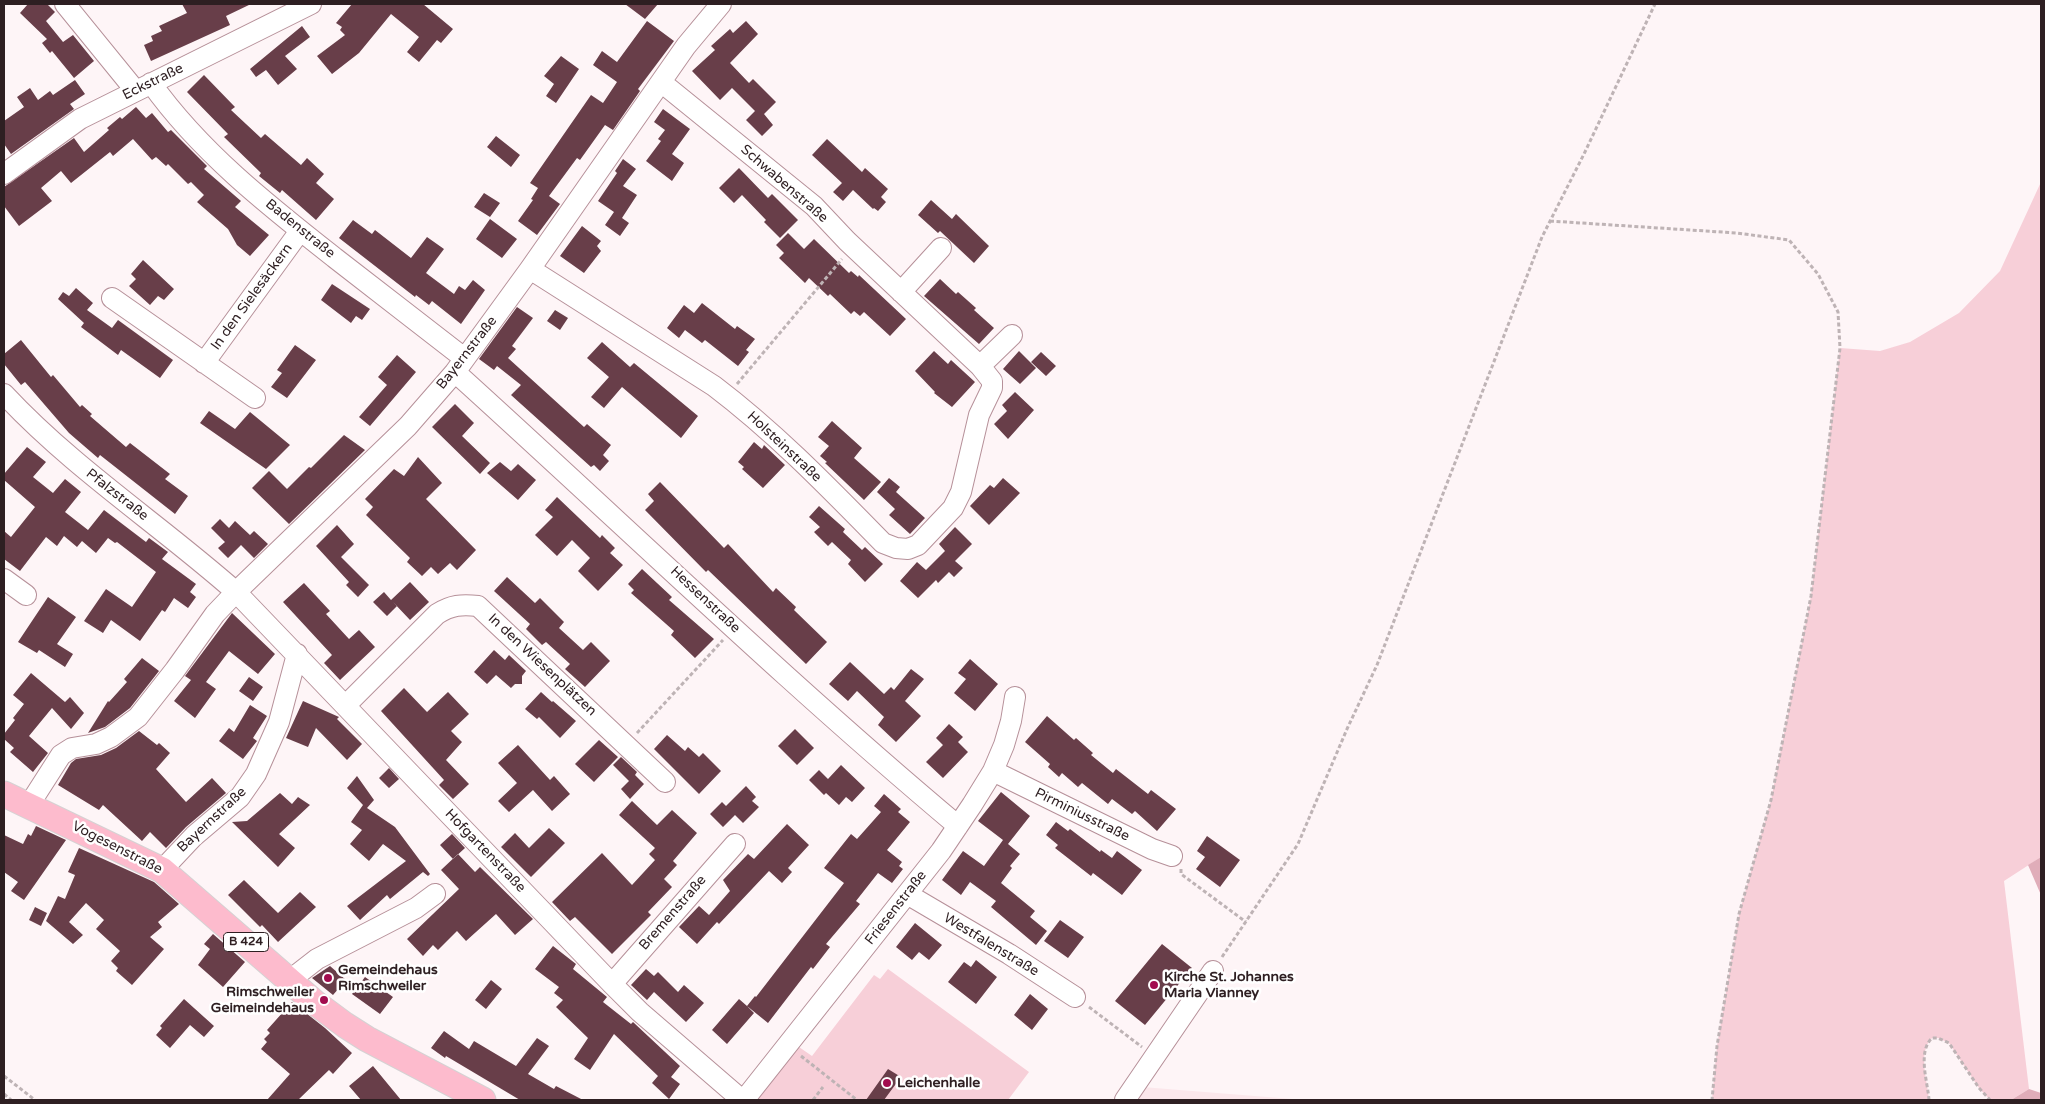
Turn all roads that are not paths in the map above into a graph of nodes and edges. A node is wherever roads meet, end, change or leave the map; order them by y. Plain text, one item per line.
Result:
1 (65, 4) edge
2 (311, 4) edge
3 (721, 4) edge
4 (661, 82) junction
5 (143, 87) junction
6 (4, 174) edge
7 (300, 231) junction
8 (941, 248) dead end
9 (530, 269) junction
10 (901, 292) junction
11 (112, 298) dead end
12 (1012, 334) dead end
13 (204, 363) junction
14 (459, 365) junction
15 (980, 366) junction
16 (4, 394) edge
17 (255, 398) dead end
18 (976, 427) joint
19 (4, 579) edge
20 (236, 592) junction
21 (26, 595) dead end
22 (297, 654) junction
23 (1015, 697) dead end
24 (346, 705) junction
25 (993, 771) junction
26 (665, 782) dead end
27 (4, 794) edge
28 (29, 805) junction
29 (958, 826) junction
30 (735, 844) dead end
31 (1172, 856) road end
32 (162, 870) junction
33 (435, 894) dead end
34 (907, 894) junction
35 (1213, 971) road end
36 (290, 980) junction
37 (612, 984) junction
38 (1075, 996) dead end
39 (483, 1100) edge
40 (743, 1100) edge
41 (1125, 1100) edge

1 - 5 street, Badenstraße
2 - 5 street, Eckstraße
3 - 4 street, Bayernstraße
4 - 9 street, Bayernstraße
4 - 10 street, Schwabenstraße
5 - 6 street, Eckstraße
5 - 7 street, Badenstraße
7 - 13 street, In den Sielesäckern
7 - 14 street, Badenstraße
8 - 10 street
9 - 14 street, Bayernstraße
9 - 18 street, Holsteinstraße
10 - 15 street, Schwabenstraße
11 - 13 street, In den Sielesäckern
12 - 15 street
13 - 17 street, In den Sielesäckern
14 - 20 street, Bayernstraße
14 - 29 street, Hessenstraße
15 - 18 street, Schwabenstraße
16 - 20 street, Pfalzstraße
19 - 21 street
20 - 22 street, Hofgartenstraße
20 - 28 street, Bayernstraße
22 - 24 street, Hofgartenstraße
22 - 32 street, Bayernstraße
23 - 25 street, Friesenstraße
24 - 26 street, In den Wiesenplätzen
24 - 37 street, Hofgartenstraße
25 - 29 street, Friesenstraße
25 - 31 street, Pirminiusstraße
27 - 28 main road, Vogesenstraße / B 424
28 - 32 main road, Vogesenstraße / B 424
29 - 34 street, Friesenstraße
30 - 37 street, Bremenstraße
32 - 36 main road, Vogesenstraße / B 424
33 - 36 street
34 - 38 street, Westfalenstraße
34 - 40 street, Friesenstraße
35 - 41 street
36 - 39 main road, Vogesenstraße / B 424
37 - 40 street, Hofgartenstraße

